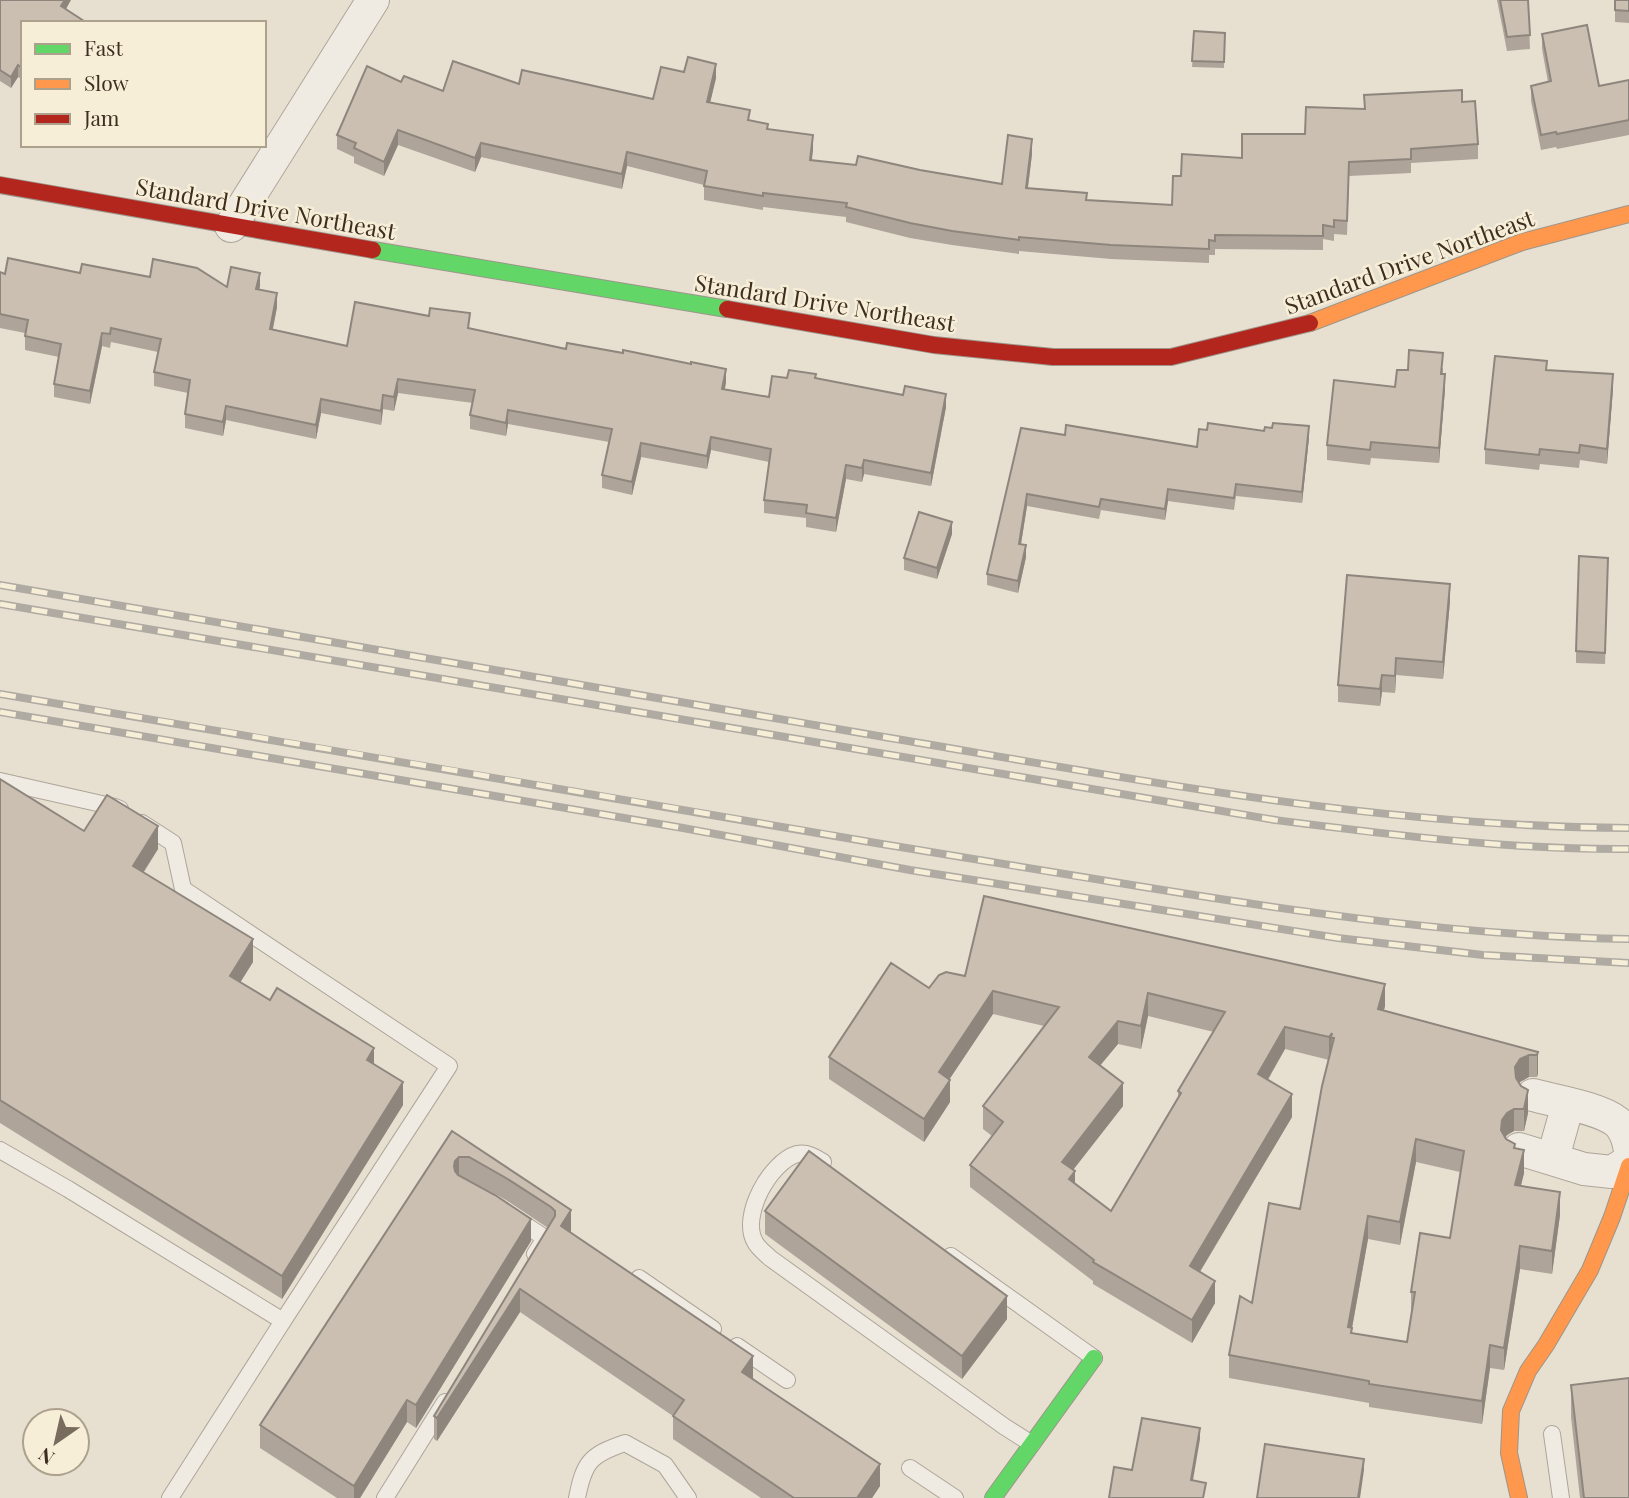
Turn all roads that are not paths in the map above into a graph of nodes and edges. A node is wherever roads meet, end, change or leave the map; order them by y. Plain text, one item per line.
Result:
1 (373, 0) edge
2 (0, 185) edge
3 (1629, 214) edge
4 (231, 226) junction
5 (0, 780) edge
6 (1533, 1096) dead end
7 (1567, 1104) junction
8 (1629, 1146) edge
9 (1520, 1149) edge
10 (0, 1150) edge
11 (1553, 1158) junction
12 (1629, 1163) edge
13 (834, 1170) edge
14 (500, 1209) edge
15 (943, 1250) edge
16 (525, 1270) edge
17 (639, 1278) edge
18 (283, 1321) junction
19 (1094, 1358) joint
20 (787, 1380) dead end
21 (450, 1393) edge
22 (1552, 1434) dead end
23 (1032, 1444) junction
24 (911, 1468) dead end
25 (170, 1498) edge
26 (385, 1498) edge
27 (577, 1498) edge
28 (688, 1498) edge
29 (955, 1498) edge
30 (993, 1498) edge
31 (1519, 1498) edge
32 (1561, 1498) edge

1 - 4 street
2 - 4 street, Standard Drive Northeast
3 - 4 street, Standard Drive Northeast
5 - 18 lane
6 - 7 street
7 - 8 street
7 - 11 street
9 - 11 street
10 - 18 lane
11 - 12 street
12 - 31 street
13 - 23 lane
14 - 16 lane
15 - 19 lane
17 - 20 lane
18 - 25 lane
19 - 23 street
21 - 26 lane
22 - 32 lane
23 - 30 street
24 - 29 lane
27 - 28 lane

